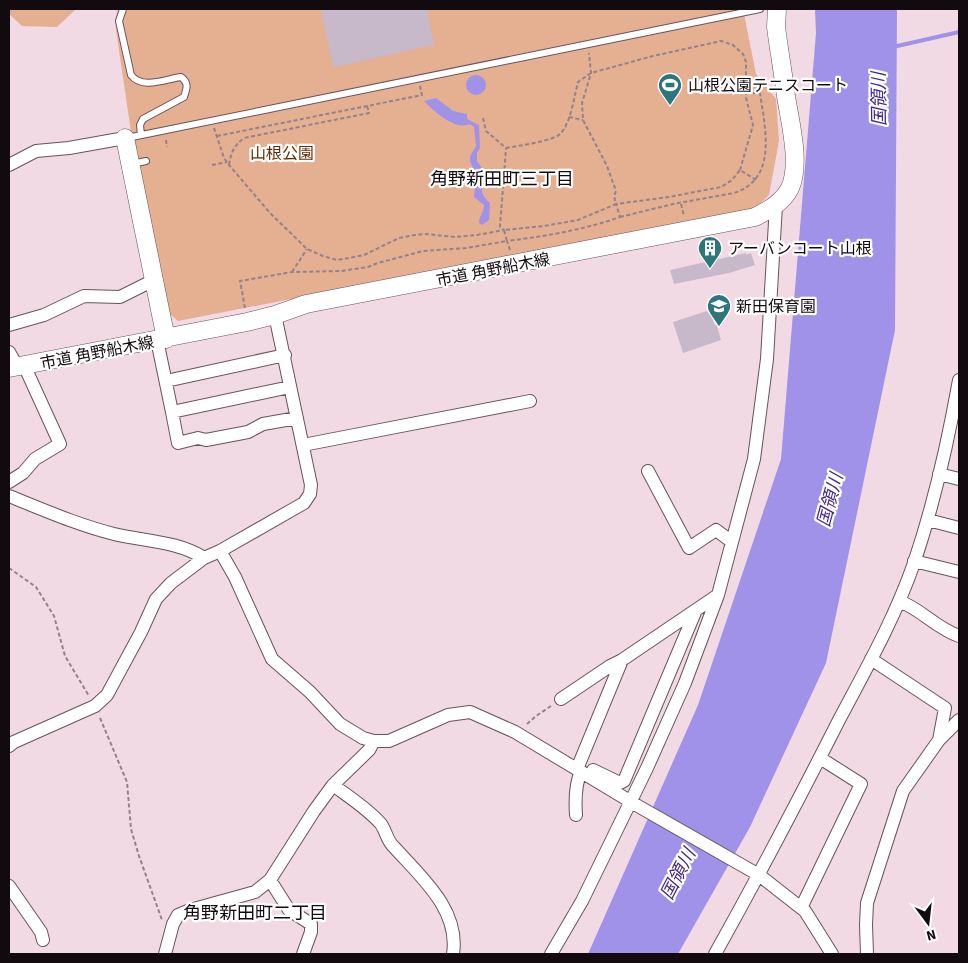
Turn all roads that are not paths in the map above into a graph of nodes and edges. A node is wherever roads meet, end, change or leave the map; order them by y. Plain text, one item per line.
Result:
1 (123, 9) edge
2 (760, 9) edge
3 (777, 9) edge
4 (133, 137) junction
5 (9, 165) edge
6 (776, 205) junction
7 (154, 280) junction
8 (276, 315) junction
9 (9, 325) edge
10 (162, 340) junction
11 (285, 355) junction
12 (15, 363) edge
13 (959, 380) edge
14 (166, 381) junction
15 (290, 387) junction
16 (530, 401) dead end
17 (172, 412) junction
18 (297, 418) junction
19 (955, 425) edge
20 (302, 445) junction
21 (648, 471) dead end
22 (939, 474) junction
23 (959, 479) edge
24 (9, 482) edge
25 (9, 496) edge
26 (928, 520) junction
27 (959, 528) edge
28 (732, 542) junction
29 (220, 551) junction
30 (204, 558) junction
31 (914, 561) junction
32 (959, 572) edge
33 (718, 595) junction
34 (899, 601) junction
35 (696, 610) junction
36 (959, 636) edge
37 (871, 659) junction
38 (622, 660) junction
39 (561, 699) road end
40 (959, 720) edge
41 (938, 740) junction
42 (374, 741) junction
43 (9, 746) edge
44 (820, 758) junction
45 (579, 768) junction
46 (333, 785) junction
47 (634, 804) junction
48 (576, 815) dead end
49 (755, 873) junction
50 (270, 880) junction
51 (9, 886) edge
52 (801, 908) junction
53 (43, 940) dead end
54 (164, 954) edge
55 (303, 954) edge
56 (452, 954) edge
57 (551, 954) edge
58 (715, 954) edge
59 (832, 954) edge
60 (867, 954) edge

1 - 4 lane
2 - 4 lane
3 - 6 street, 市道 角野船木線
4 - 5 street
4 - 7 street
6 - 8 street, 市道 角野船木線
6 - 28 street
7 - 9 street
7 - 10 street
8 - 10 street, 市道 角野船木線
8 - 11 street
10 - 12 street, 市道 角野船木線
10 - 14 street
11 - 14 street
11 - 15 street
12 - 24 street
13 - 19 street
14 - 17 street
15 - 17 street
15 - 18 street
16 - 20 street
17 - 18 street
18 - 20 street
19 - 22 street
20 - 29 street
21 - 28 street
22 - 23 street
22 - 26 street
25 - 30 street
26 - 27 street
26 - 31 street
28 - 33 street
29 - 30 street
29 - 42 street
30 - 43 street
31 - 32 street
31 - 34 street
33 - 35 street
33 - 47 street
34 - 36 street
34 - 37 street
35 - 38 street
35 - 45 street
37 - 41 street
37 - 44 street
38 - 39 street
38 - 45 street
40 - 41 street
41 - 60 street
42 - 45 street
42 - 46 street
44 - 49 street
44 - 52 street
45 - 47 street
45 - 48 street
46 - 50 street
46 - 56 street
47 - 49 street
47 - 57 street
49 - 52 street
49 - 58 street
50 - 54 street
50 - 55 street
51 - 53 street
52 - 59 street

